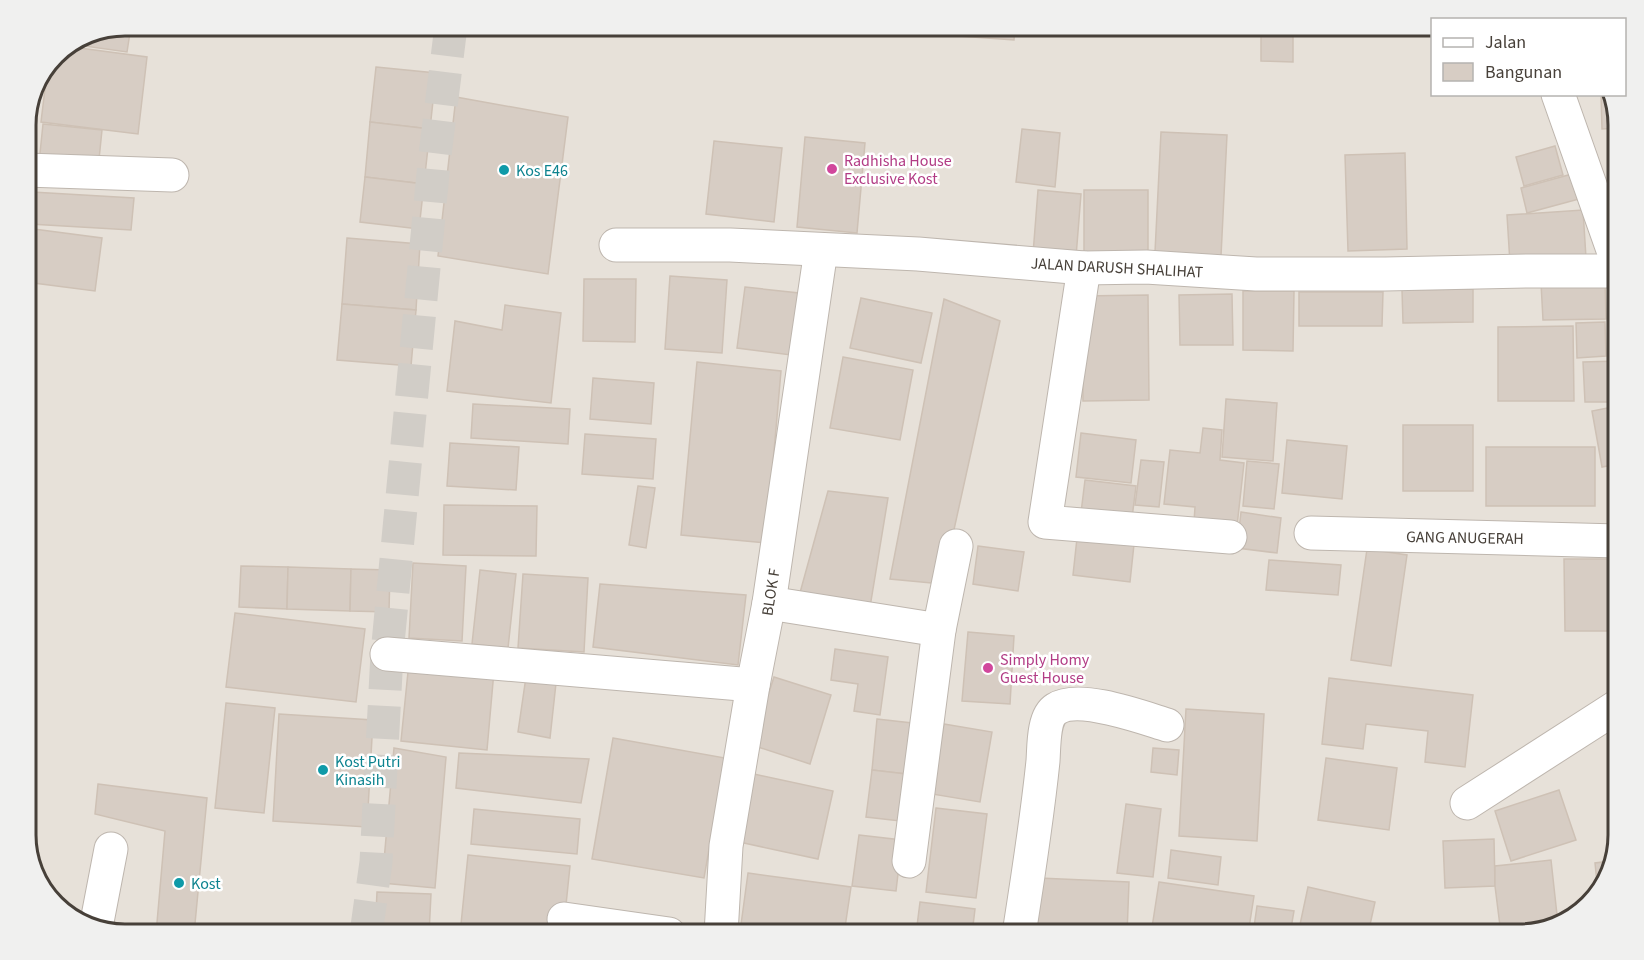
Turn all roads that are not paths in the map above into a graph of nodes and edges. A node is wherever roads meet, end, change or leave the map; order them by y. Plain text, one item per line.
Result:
1 (1559, 96) edge
2 (36, 170) edge
3 (172, 175) dead end
4 (1608, 227) edge
5 (616, 244) dead end
6 (821, 250) junction
7 (1084, 268) junction
8 (1608, 271) edge
9 (1311, 533) dead end
10 (1230, 537) dead end
11 (1608, 541) edge
12 (956, 546) dead end
13 (769, 603) junction
14 (939, 630) junction
15 (387, 654) dead end
16 (753, 685) junction
17 (1608, 712) edge
18 (1167, 724) dead end
19 (1467, 803) dead end
20 (111, 849) dead end
21 (909, 861) dead end
22 (97, 919) edge
23 (564, 919) dead end
24 (599, 924) edge
25 (722, 924) edge
26 (1021, 924) edge

1 - 4 street
2 - 3 street
5 - 6 street, JALAN DARUSH SHALIHAT
6 - 7 street, JALAN DARUSH SHALIHAT
6 - 13 street, BLOK F
7 - 8 street, JALAN DARUSH SHALIHAT
7 - 10 street
9 - 11 street, GANG ANUGERAH
12 - 14 street
13 - 14 street
13 - 16 street, BLOK F
14 - 21 street
15 - 16 street
16 - 25 street, BLOK F
17 - 19 street
18 - 26 street
20 - 22 street
23 - 24 street

